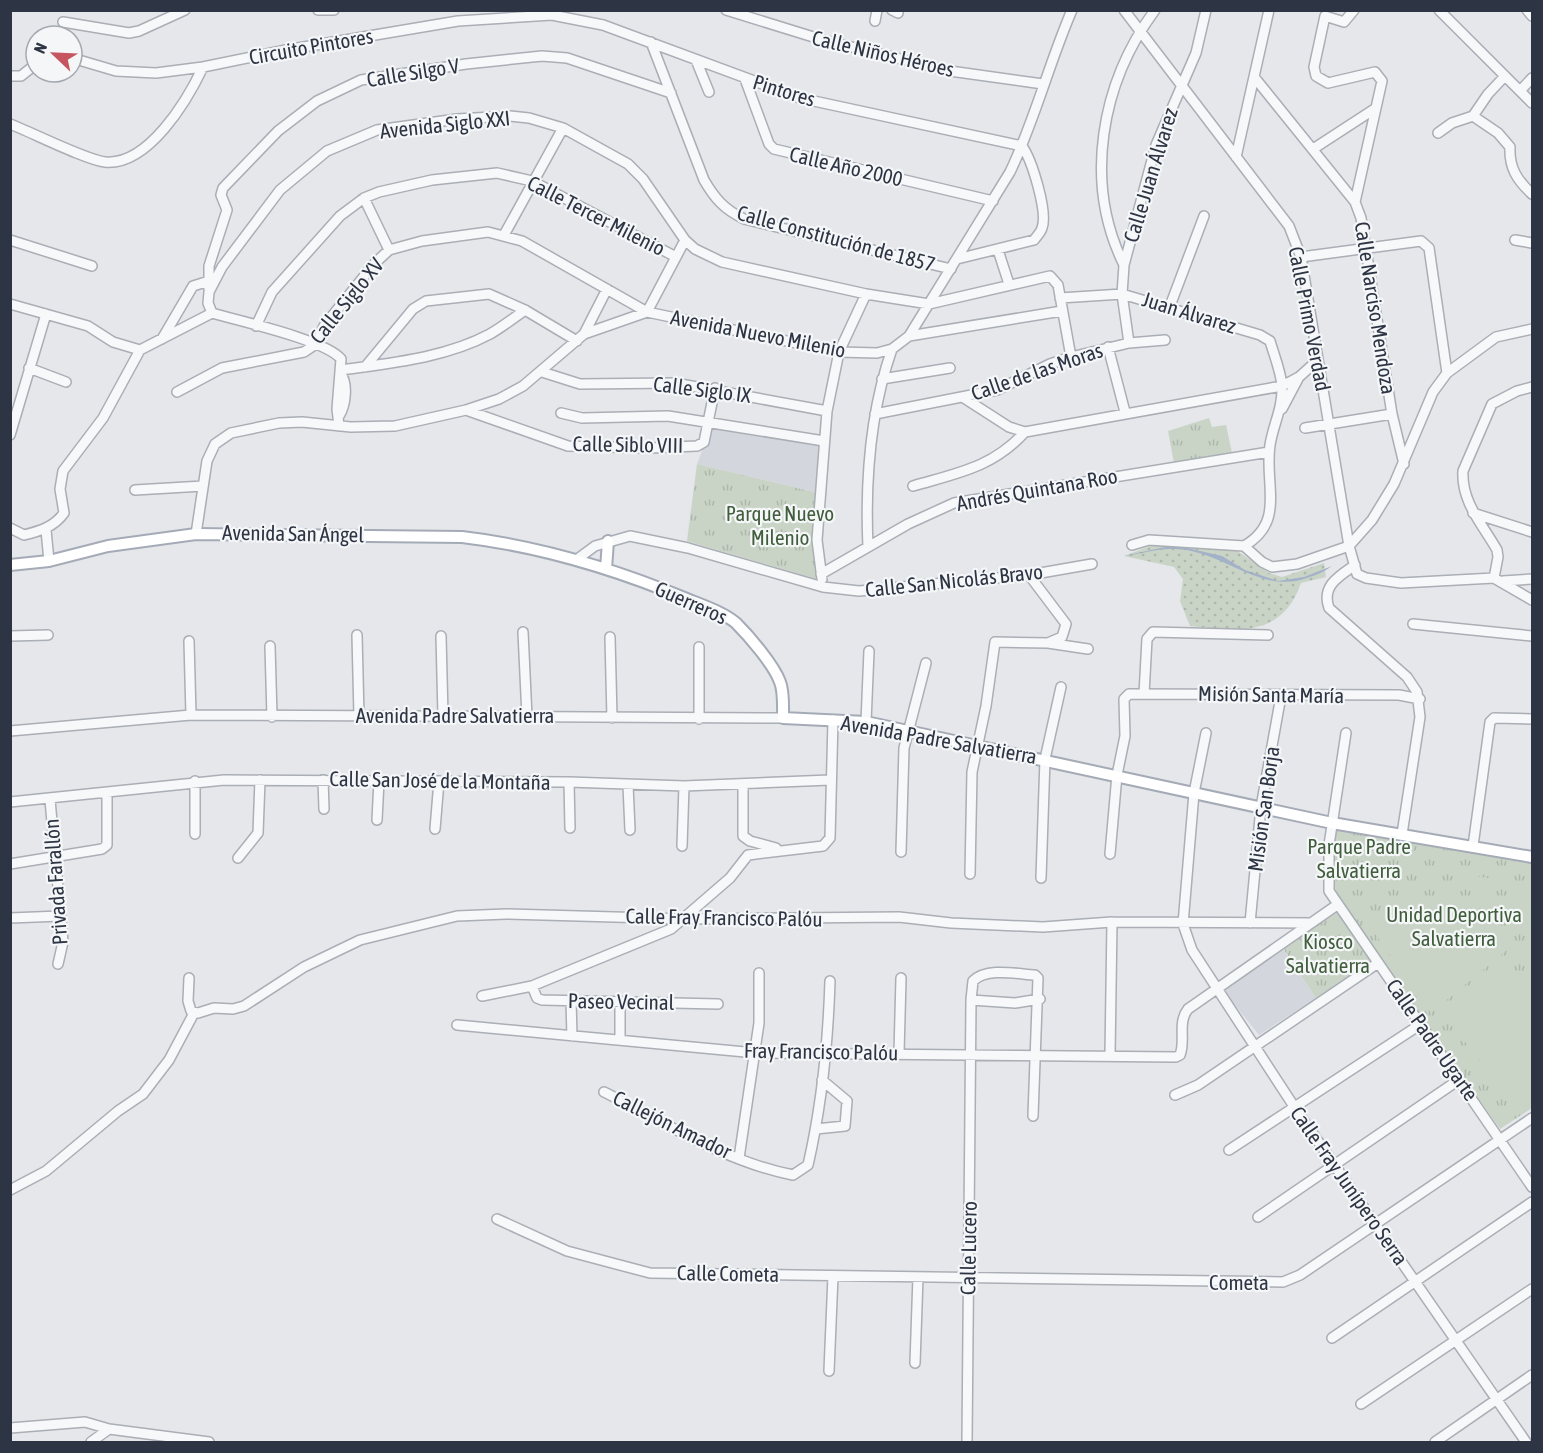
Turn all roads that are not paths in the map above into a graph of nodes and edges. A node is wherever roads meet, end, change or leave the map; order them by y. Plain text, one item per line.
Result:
1 (185, 10) edge
2 (334, 10) edge
3 (726, 10) edge
4 (877, 10) edge
5 (1072, 10) edge
6 (1124, 10) edge
7 (1155, 10) edge
8 (1206, 10) edge
9 (1269, 10) edge
10 (1354, 10) edge
11 (1439, 10) edge
12 (1527, 10) edge
13 (319, 11) edge
14 (552, 15) joint
15 (1533, 16) edge
16 (875, 21) dead end
17 (63, 22) dead end
18 (1141, 31) junction
19 (651, 42) junction
20 (696, 60) junction
21 (84, 62) edge
22 (203, 68) junction
23 (1505, 76) junction
24 (1255, 78) junction
25 (1533, 78) edge
26 (745, 79) junction
27 (1043, 84) junction
28 (1182, 84) junction
29 (1520, 91) junction
30 (709, 92) dead end
31 (671, 93) junction
32 (1533, 103) edge
33 (1376, 108) junction
34 (1473, 116) junction
35 (10, 124) edge
36 (563, 128) junction
37 (1438, 133) dead end
38 (1022, 146) junction
39 (1313, 149) junction
40 (1236, 157) junction
41 (532, 181) junction
42 (1532, 194) edge
43 (363, 198) junction
44 (993, 201) junction
45 (1355, 202) junction
46 (1204, 216) dead end
47 (504, 235) junction
48 (10, 240) edge
49 (685, 240) junction
50 (1515, 240) dead end
51 (1533, 243) edge
52 (1366, 247) junction
53 (390, 250) junction
54 (998, 250) junction
55 (676, 257) junction
56 (1301, 257) junction
57 (957, 260) junction
58 (1124, 265) junction
59 (92, 266) dead end
60 (951, 269) junction
61 (209, 281) junction
62 (1009, 284) junction
63 (607, 289) junction
64 (209, 292) junction
65 (866, 294) junction
66 (1122, 294) junction
67 (1060, 298) junction
68 (10, 304) edge
69 (929, 304) junction
70 (1170, 306) junction
71 (525, 310) junction
72 (1062, 311) junction
73 (647, 312) junction
74 (212, 313) junction
75 (46, 314) junction
76 (256, 326) junction
77 (1533, 329) edge
78 (909, 336) junction
79 (581, 338) junction
80 (162, 339) junction
81 (1165, 340) dead end
82 (1129, 343) junction
83 (316, 344) junction
84 (1108, 348) junction
85 (892, 349) junction
86 (140, 350) junction
87 (839, 352) junction
88 (1071, 357) junction
89 (1318, 360) junction
90 (365, 367) junction
91 (29, 368) junction
92 (950, 368) dead end
93 (341, 372) junction
94 (542, 372) junction
95 (1447, 373) junction
96 (1299, 377) junction
97 (882, 379) junction
98 (66, 382) dead end
99 (1282, 386) junction
100 (1533, 387) edge
101 (715, 388) junction
102 (177, 392) dead end
103 (964, 398) junction
104 (466, 410) junction
105 (827, 411) junction
106 (1125, 412) junction
107 (561, 413) dead end
108 (875, 414) junction
109 (1280, 414) junction
110 (1392, 414) junction
111 (708, 420) junction
112 (339, 426) junction
113 (1328, 426) junction
114 (1305, 428) dead end
115 (11, 432) edge
116 (1025, 432) junction
117 (824, 441) junction
118 (1269, 452) junction
119 (1404, 464) junction
120 (203, 486) junction
121 (913, 486) dead end
122 (135, 490) dead end
123 (1473, 513) junction
124 (10, 528) edge
125 (46, 530) junction
126 (1533, 532) edge
127 (196, 534) junction
128 (608, 541) junction
129 (1132, 545) dead end
130 (1244, 546) junction
131 (1349, 546) junction
132 (868, 547) junction
133 (576, 560) junction
134 (49, 561) junction
135 (1092, 564) dead end
136 (10, 565) edge
137 (606, 569) junction
138 (1356, 569) junction
139 (821, 574) junction
140 (1029, 575) junction
141 (1498, 579) junction
142 (1533, 579) edge
143 (823, 587) junction
144 (1533, 600) edge
145 (1413, 624) dead end
146 (522, 632) dead end
147 (48, 635) dead end
148 (357, 635) dead end
149 (1268, 635) dead end
150 (10, 636) edge
151 (441, 636) dead end
152 (1533, 636) edge
153 (610, 637) dead end
154 (189, 641) dead end
155 (1048, 643) junction
156 (270, 646) dead end
157 (699, 647) dead end
158 (1088, 649) dead end
159 (869, 651) dead end
160 (926, 663) dead end
161 (1061, 687) dead end
162 (1144, 694) junction
163 (1281, 696) junction
164 (1419, 699) junction
165 (191, 715) junction
166 (359, 716) junction
167 (443, 716) junction
168 (272, 717) junction
169 (527, 717) junction
170 (612, 718) junction
171 (699, 718) junction
172 (783, 718) junction
173 (1533, 719) edge
174 (833, 720) junction
175 (866, 722) junction
176 (909, 730) junction
177 (10, 731) edge
178 (1206, 733) dead end
179 (1346, 733) dead end
180 (977, 746) junction
181 (1045, 759) junction
182 (1117, 774) junction
183 (260, 780) junction
184 (323, 780) junction
185 (830, 780) junction
186 (195, 781) junction
187 (379, 781) junction
188 (439, 781) junction
189 (569, 782) junction
190 (628, 785) junction
191 (743, 785) junction
192 (684, 786) junction
193 (1194, 793) junction
194 (107, 794) junction
195 (12, 800) edge
196 (50, 800) junction
197 (1261, 807) junction
198 (324, 809) dead end
199 (377, 820) dead end
200 (1332, 823) junction
201 (570, 828) dead end
202 (435, 830) dead end
203 (630, 830) dead end
204 (195, 834) dead end
205 (1402, 834) junction
206 (682, 846) dead end
207 (1473, 846) junction
208 (781, 849) junction
209 (901, 852) dead end
210 (1110, 854) dead end
211 (55, 857) junction
212 (1533, 857) edge
213 (238, 858) dead end
214 (10, 864) edge
215 (970, 874) dead end
216 (1041, 879) dead end
217 (1337, 905) junction
218 (60, 916) junction
219 (10, 918) edge
220 (685, 919) junction
221 (1112, 922) junction
222 (1250, 923) junction
223 (1311, 923) junction
224 (1183, 924) junction
225 (1378, 963) junction
226 (58, 964) dead end
227 (759, 973) dead end
228 (189, 978) dead end
229 (901, 978) dead end
230 (830, 981) dead end
231 (532, 986) junction
232 (1216, 991) junction
233 (482, 996) dead end
234 (1040, 999) junction
235 (971, 1000) junction
236 (571, 1001) junction
237 (620, 1003) junction
238 (718, 1004) dead end
239 (194, 1013) junction
240 (1421, 1024) junction
241 (457, 1025) dead end
242 (572, 1036) junction
243 (620, 1039) junction
244 (1256, 1048) junction
245 (828, 1052) junction
246 (756, 1053) junction
247 (899, 1053) junction
248 (971, 1054) junction
249 (1036, 1055) junction
250 (1110, 1055) junction
251 (1460, 1079) junction
252 (822, 1080) junction
253 (604, 1092) dead end
254 (1175, 1095) dead end
255 (1295, 1108) junction
256 (1034, 1116) dead end
257 (1533, 1118) edge
258 (816, 1129) junction
259 (1501, 1139) junction
260 (1229, 1150) dead end
261 (739, 1158) junction
262 (1335, 1164) junction
263 (1533, 1187) edge
264 (10, 1190) edge
265 (1533, 1202) edge
266 (1258, 1217) dead end
267 (497, 1219) dead end
268 (1376, 1224) junction
269 (833, 1276) junction
270 (918, 1277) junction
271 (968, 1277) junction
272 (1416, 1283) junction
273 (1533, 1289) edge
274 (1332, 1338) dead end
275 (1454, 1341) junction
276 (915, 1363) dead end
277 (829, 1371) dead end
278 (1533, 1376) edge
279 (1496, 1399) junction
280 (1360, 1404) dead end
281 (10, 1428) edge
282 (110, 1429) junction
283 (91, 1443) edge
284 (209, 1443) edge
285 (967, 1443) edge
286 (1434, 1443) edge
287 (1526, 1443) edge

1 - 17 street
2 - 13 street
3 - 27 street, Calle Niños Héroes
4 - 16 street
5 - 27 street
6 - 18 street, Calle Primo Verdad
7 - 18 street
8 - 28 street, Calle Juan Álvarez
9 - 24 street
10 - 33 street
11 - 23 street
12 - 15 street
14 - 19 street, Pintores
14 - 22 street, Circuito Pintores
18 - 28 street, Calle Primo Verdad
18 - 58 street
19 - 20 street, Pintores
19 - 31 street, Calle Constitución de 1857
20 - 26 street, Pintores
20 - 30 street
21 - 22 street, Circuito Pintores
22 - 35 street
23 - 29 street
23 - 34 street
24 - 39 street, Calle Narciso Mendoza
24 - 40 street
25 - 29 street
26 - 38 street, Pintores
26 - 44 street, Calle Año 2000
27 - 38 street
28 - 40 street, Calle Primo Verdad
28 - 58 street, Calle Juan Álvarez
29 - 32 street
31 - 60 street, Calle Constitución de 1857
31 - 61 street, Calle Silgo V
33 - 39 street
33 - 45 street
34 - 37 street
34 - 42 street
36 - 41 street
36 - 49 street, Avenida Siglo XXI
36 - 64 street, Avenida Siglo XXI
38 - 44 street
38 - 54 street
39 - 45 street, Calle Narciso Mendoza
40 - 56 street, Calle Primo Verdad
41 - 43 street, Calle Tercer Milenio
41 - 47 street
41 - 55 street, Calle Tercer Milenio
43 - 53 street
43 - 76 street, Calle Tercer Milenio
44 - 57 street
45 - 52 street, Calle Narciso Mendoza
46 - 70 street
47 - 53 street, Calle Siglo XV
47 - 63 street, Calle Siglo XV
48 - 59 street
49 - 55 street
49 - 65 street, Avenida Siglo XXI
50 - 51 street
52 - 56 street
52 - 95 street
52 - 110 street, Calle Narciso Mendoza
53 - 83 street, Calle Siglo XV
54 - 57 street
54 - 62 street
55 - 73 street
56 - 89 street, Calle Primo Verdad
57 - 60 street
58 - 66 street, Calle Juan Álvarez
60 - 69 street
61 - 64 street, Calle Silgo V
61 - 80 street
62 - 67 street
62 - 69 street
63 - 73 street, Calle Siglo XV
63 - 79 street
64 - 74 street
65 - 69 street, Avenida Siglo XXI
65 - 87 street
66 - 67 street, Juan Álvarez
66 - 70 street, Juan Álvarez
66 - 82 street, Calle Juan Álvarez
67 - 72 street
68 - 75 street
69 - 78 street
70 - 99 street, Juan Álvarez
71 - 79 street
71 - 90 street
71 - 90 street
72 - 78 street
72 - 88 street
73 - 79 street, Avenida Nuevo Milenio
73 - 87 street, Avenida Nuevo Milenio
74 - 76 street
74 - 80 street
75 - 86 street
75 - 91 street
76 - 83 street
77 - 95 street
78 - 85 street
79 - 94 street, Avenida Nuevo Milenio
80 - 86 street
81 - 82 street, Calle de las Moras
82 - 84 street, Calle de las Moras
83 - 93 street
83 - 102 street, Calle Siglo XV
84 - 88 street, Calle de las Moras
84 - 106 street
85 - 87 street, Avenida Nuevo Milenio
85 - 97 street
86 - 125 street
87 - 105 street
88 - 103 street, Calle de las Moras
89 - 96 street
89 - 113 street, Calle Primo Verdad
90 - 93 street
91 - 98 street
91 - 115 street
92 - 97 street
93 - 112 street
94 - 101 street, Calle Siglo IX
94 - 104 street, Avenida Nuevo Milenio
95 - 119 street
96 - 99 street
96 - 109 street
97 - 108 street
99 - 106 street
99 - 109 street
100 - 123 street
101 - 105 street, Calle Siglo IX
101 - 111 street, Calle Siblo VIII
103 - 108 street, Calle de las Moras
103 - 116 street
104 - 111 street, Calle Siblo VIII
104 - 112 street, Avenida Nuevo Milenio
105 - 117 street
106 - 116 street
107 - 111 street
108 - 132 street
109 - 118 street
110 - 113 street
110 - 119 street, Calle Narciso Mendoza
111 - 117 street
112 - 120 street, Avenida Nuevo Milenio
113 - 114 street
113 - 131 street, Calle Primo Verdad
116 - 121 street
117 - 139 street
118 - 130 street
118 - 132 street, Andrés Quintana Roo
119 - 131 street
120 - 122 street
120 - 127 street, Avenida Nuevo Milenio
123 - 126 street
123 - 141 street
124 - 125 street
125 - 134 street
127 - 133 main road, Avenida San Ángel
127 - 134 main road, Avenida San Ángel
128 - 133 street, Calle San Nicolás Bravo
128 - 137 main road
128 - 143 street, Calle San Nicolás Bravo
129 - 130 street
130 - 131 street
131 - 138 street, Calle Primo Verdad
132 - 139 street, Andrés Quintana Roo
133 - 137 main road, Guerreros
134 - 136 main road, Avenida San Ángel
135 - 140 street, Calle San Nicolás Bravo
137 - 172 main road, Guerreros
138 - 141 street
138 - 164 street
139 - 143 street
140 - 143 street, Calle San Nicolás Bravo
140 - 155 street
141 - 142 street
141 - 144 street
145 - 152 street
146 - 169 street
147 - 150 street
148 - 166 street
149 - 162 street
151 - 167 street
153 - 170 street
154 - 165 street
155 - 158 street
155 - 180 street
156 - 168 street
157 - 171 street
159 - 175 street
160 - 176 street
161 - 181 street
162 - 163 street, Misión Santa María
162 - 182 street, Misión Santa María
163 - 164 street, Misión Santa María
163 - 197 street, Misión San Borja
164 - 205 street
165 - 168 street, Avenida Padre Salvatierra
165 - 177 street, Avenida Padre Salvatierra
166 - 167 street, Avenida Padre Salvatierra
166 - 168 street, Avenida Padre Salvatierra
167 - 169 street, Avenida Padre Salvatierra
169 - 170 street, Avenida Padre Salvatierra
170 - 171 street, Avenida Padre Salvatierra
171 - 172 street, Avenida Padre Salvatierra
172 - 174 main road, Avenida Padre Salvatierra
173 - 207 street
174 - 175 main road, Avenida Padre Salvatierra
174 - 185 street
175 - 176 main road, Avenida Padre Salvatierra
176 - 180 main road, Avenida Padre Salvatierra
176 - 209 street
178 - 193 street
179 - 200 street, Calle Padre Ugarte
180 - 181 main road, Avenida Padre Salvatierra
180 - 215 street
181 - 182 main road, Avenida Padre Salvatierra
181 - 216 street
182 - 193 main road, Avenida Padre Salvatierra
182 - 210 street
183 - 184 street, Calle San José de la Montaña
183 - 186 street, Calle San José de la Montaña
183 - 213 street
184 - 187 street, Calle San José de la Montaña
184 - 198 street
185 - 191 street, Calle San José de la Montaña
185 - 208 street
186 - 194 street, Calle San José de la Montaña
186 - 204 street
187 - 188 street, Calle San José de la Montaña
187 - 199 street
188 - 189 street, Calle San José de la Montaña
188 - 202 street
189 - 190 street, Calle San José de la Montaña
189 - 201 street
190 - 192 street, Calle San José de la Montaña
190 - 203 street
191 - 192 street, Calle San José de la Montaña
191 - 208 street
192 - 206 street
193 - 197 main road, Avenida Padre Salvatierra
193 - 224 street
194 - 196 street, Calle San José de la Montaña
194 - 211 street
195 - 196 street, Calle San José de la Montaña
196 - 211 street, Privada Farallón
197 - 200 main road, Avenida Padre Salvatierra
197 - 222 street, Misión San Borja
200 - 205 main road, Avenida Padre Salvatierra
200 - 217 street, Calle Padre Ugarte
205 - 207 main road, Avenida Padre Salvatierra
207 - 212 main road, Avenida Padre Salvatierra
208 - 220 street, Paseo Vecinal
211 - 214 street
211 - 218 street, Privada Farallón
217 - 223 street
217 - 225 street, Calle Padre Ugarte
218 - 219 street
218 - 226 street, Privada Farallón
220 - 221 street, Calle Fray Francisco Palóu
220 - 231 street, Paseo Vecinal
220 - 239 street, Calle Fray Francisco Palóu
221 - 224 street, Calle Fray Francisco Palóu
221 - 250 street
222 - 223 street, Calle Fray Francisco Palóu
222 - 224 street, Calle Fray Francisco Palóu
223 - 232 street
224 - 232 street, Calle Fray Junípero Serra
225 - 240 street, Calle Padre Ugarte
225 - 244 street
227 - 246 street
228 - 239 street
229 - 247 street
230 - 245 street
231 - 233 street, Paseo Vecinal
231 - 236 street, Paseo Vecinal
232 - 244 street, Calle Fray Junípero Serra
232 - 250 street, Fray Francisco Palóu
234 - 235 street
234 - 235 street, Calle Lucero
234 - 249 street
235 - 248 street, Calle Lucero
236 - 237 street, Paseo Vecinal
236 - 242 street
237 - 238 street, Paseo Vecinal
237 - 243 street
239 - 264 street
240 - 251 street, Calle Padre Ugarte
240 - 255 street
241 - 242 street, Fray Francisco Palóu
242 - 243 street, Fray Francisco Palóu
243 - 246 street, Fray Francisco Palóu
244 - 254 street
244 - 255 street, Calle Fray Junípero Serra
245 - 246 street, Fray Francisco Palóu
245 - 247 street, Fray Francisco Palóu
245 - 252 street
246 - 261 street
247 - 248 street, Fray Francisco Palóu
248 - 249 street, Fray Francisco Palóu
248 - 271 street, Calle Lucero
249 - 250 street, Fray Francisco Palóu
249 - 256 street
251 - 259 street, Calle Padre Ugarte
251 - 262 street
252 - 258 street
252 - 258 street
253 - 261 street, Callejón Amador
255 - 260 street
255 - 262 street, Calle Fray Junípero Serra
257 - 259 street, Cometa
258 - 261 street, Callejón Amador
259 - 263 street, Calle Padre Ugarte
259 - 268 street, Cometa
262 - 266 street
262 - 268 street, Calle Fray Junípero Serra
265 - 272 street
267 - 269 street, Calle Cometa
268 - 271 street, Cometa
268 - 272 street, Calle Fray Junípero Serra
269 - 270 street, Calle Cometa
269 - 277 street
270 - 271 street, Calle Cometa
270 - 276 street
271 - 285 street, Calle Lucero
272 - 274 street
272 - 275 street, Calle Fray Junípero Serra
273 - 275 street
275 - 279 street, Calle Fray Junípero Serra
275 - 280 street
278 - 279 street
279 - 286 street
279 - 287 street, Calle Fray Junípero Serra
281 - 282 street
282 - 283 street
282 - 284 street

